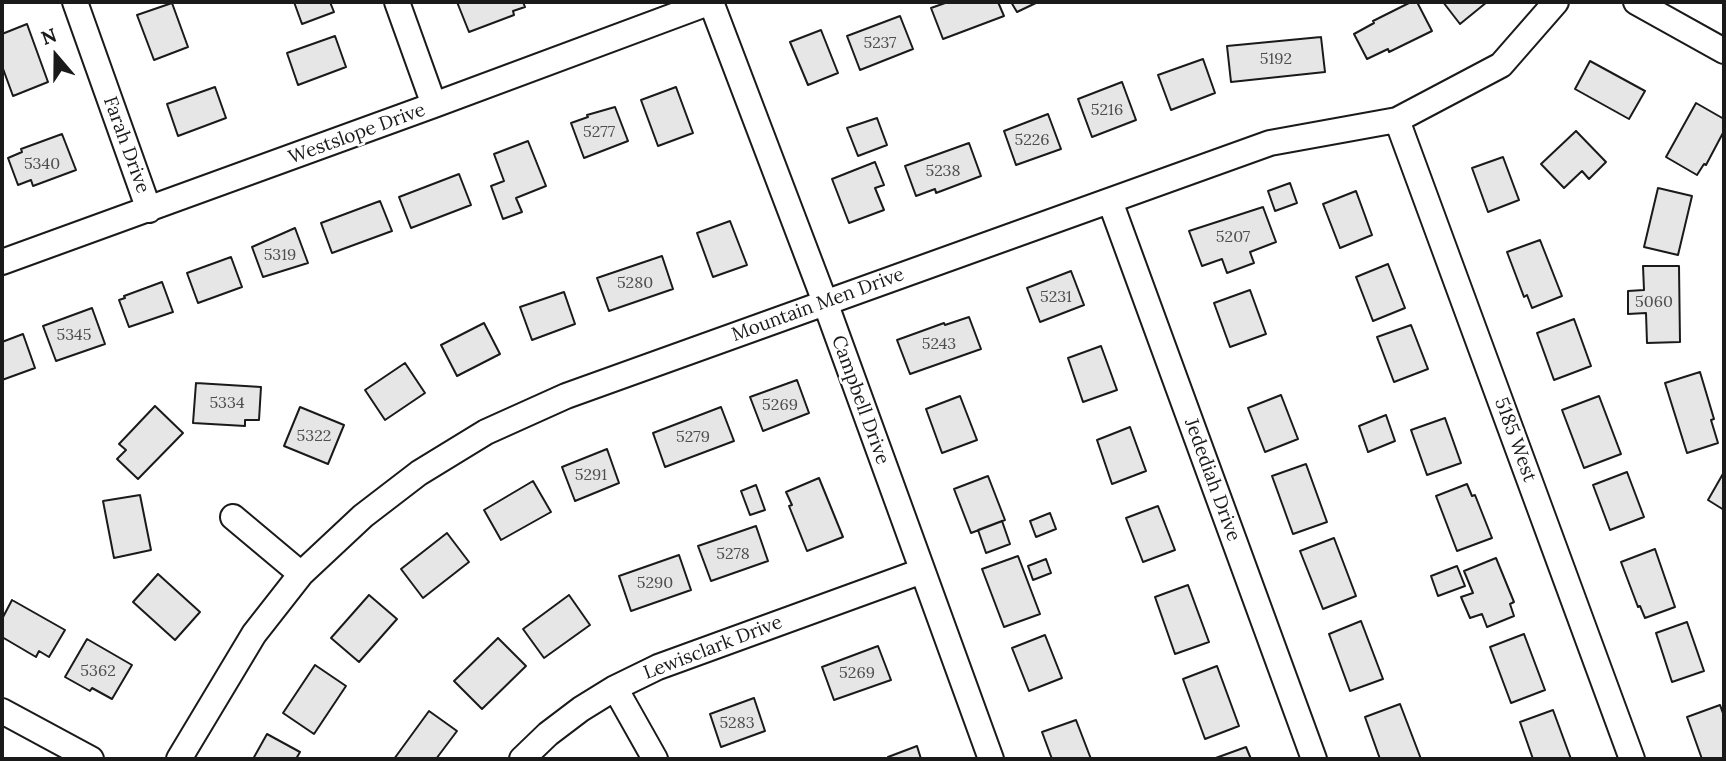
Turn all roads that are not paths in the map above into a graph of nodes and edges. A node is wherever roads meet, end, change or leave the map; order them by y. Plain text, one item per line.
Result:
1 (75, 2) edge
2 (397, 2) edge
3 (711, 2) edge
4 (1556, 2) edge
5 (1636, 2) edge
6 (1724, 51) edge
7 (434, 106) junction
8 (1398, 120) junction
9 (1110, 201) junction
10 (149, 210) junction
11 (2, 262) edge
12 (825, 302) junction
13 (233, 517) dead end
14 (922, 571) junction
15 (302, 574) junction
16 (615, 688) junction
17 (2, 711) edge
18 (91, 759) edge
19 (179, 759) edge
20 (522, 759) edge
21 (655, 759) edge
22 (991, 759) edge
23 (1314, 759) edge
24 (1632, 759) edge

1 - 10 street, Farah Drive
2 - 7 street
3 - 7 street, Westslope Drive
3 - 12 street, Campbell Drive
4 - 8 street, Mountain Men Drive
5 - 6 street
7 - 10 street, Westslope Drive
8 - 9 street, Mountain Men Drive
8 - 24 street, 5185 West
9 - 12 street, Mountain Men Drive
9 - 23 street, Jedediah Drive
10 - 11 street, Westslope Drive
12 - 14 street, Campbell Drive
12 - 15 street, Mountain Men Drive
13 - 15 street
14 - 16 street, Lewisclark Drive
14 - 22 street, Campbell Drive
15 - 19 street, Mountain Men Drive
16 - 20 street, Lewisclark Drive
16 - 21 street
17 - 18 street

